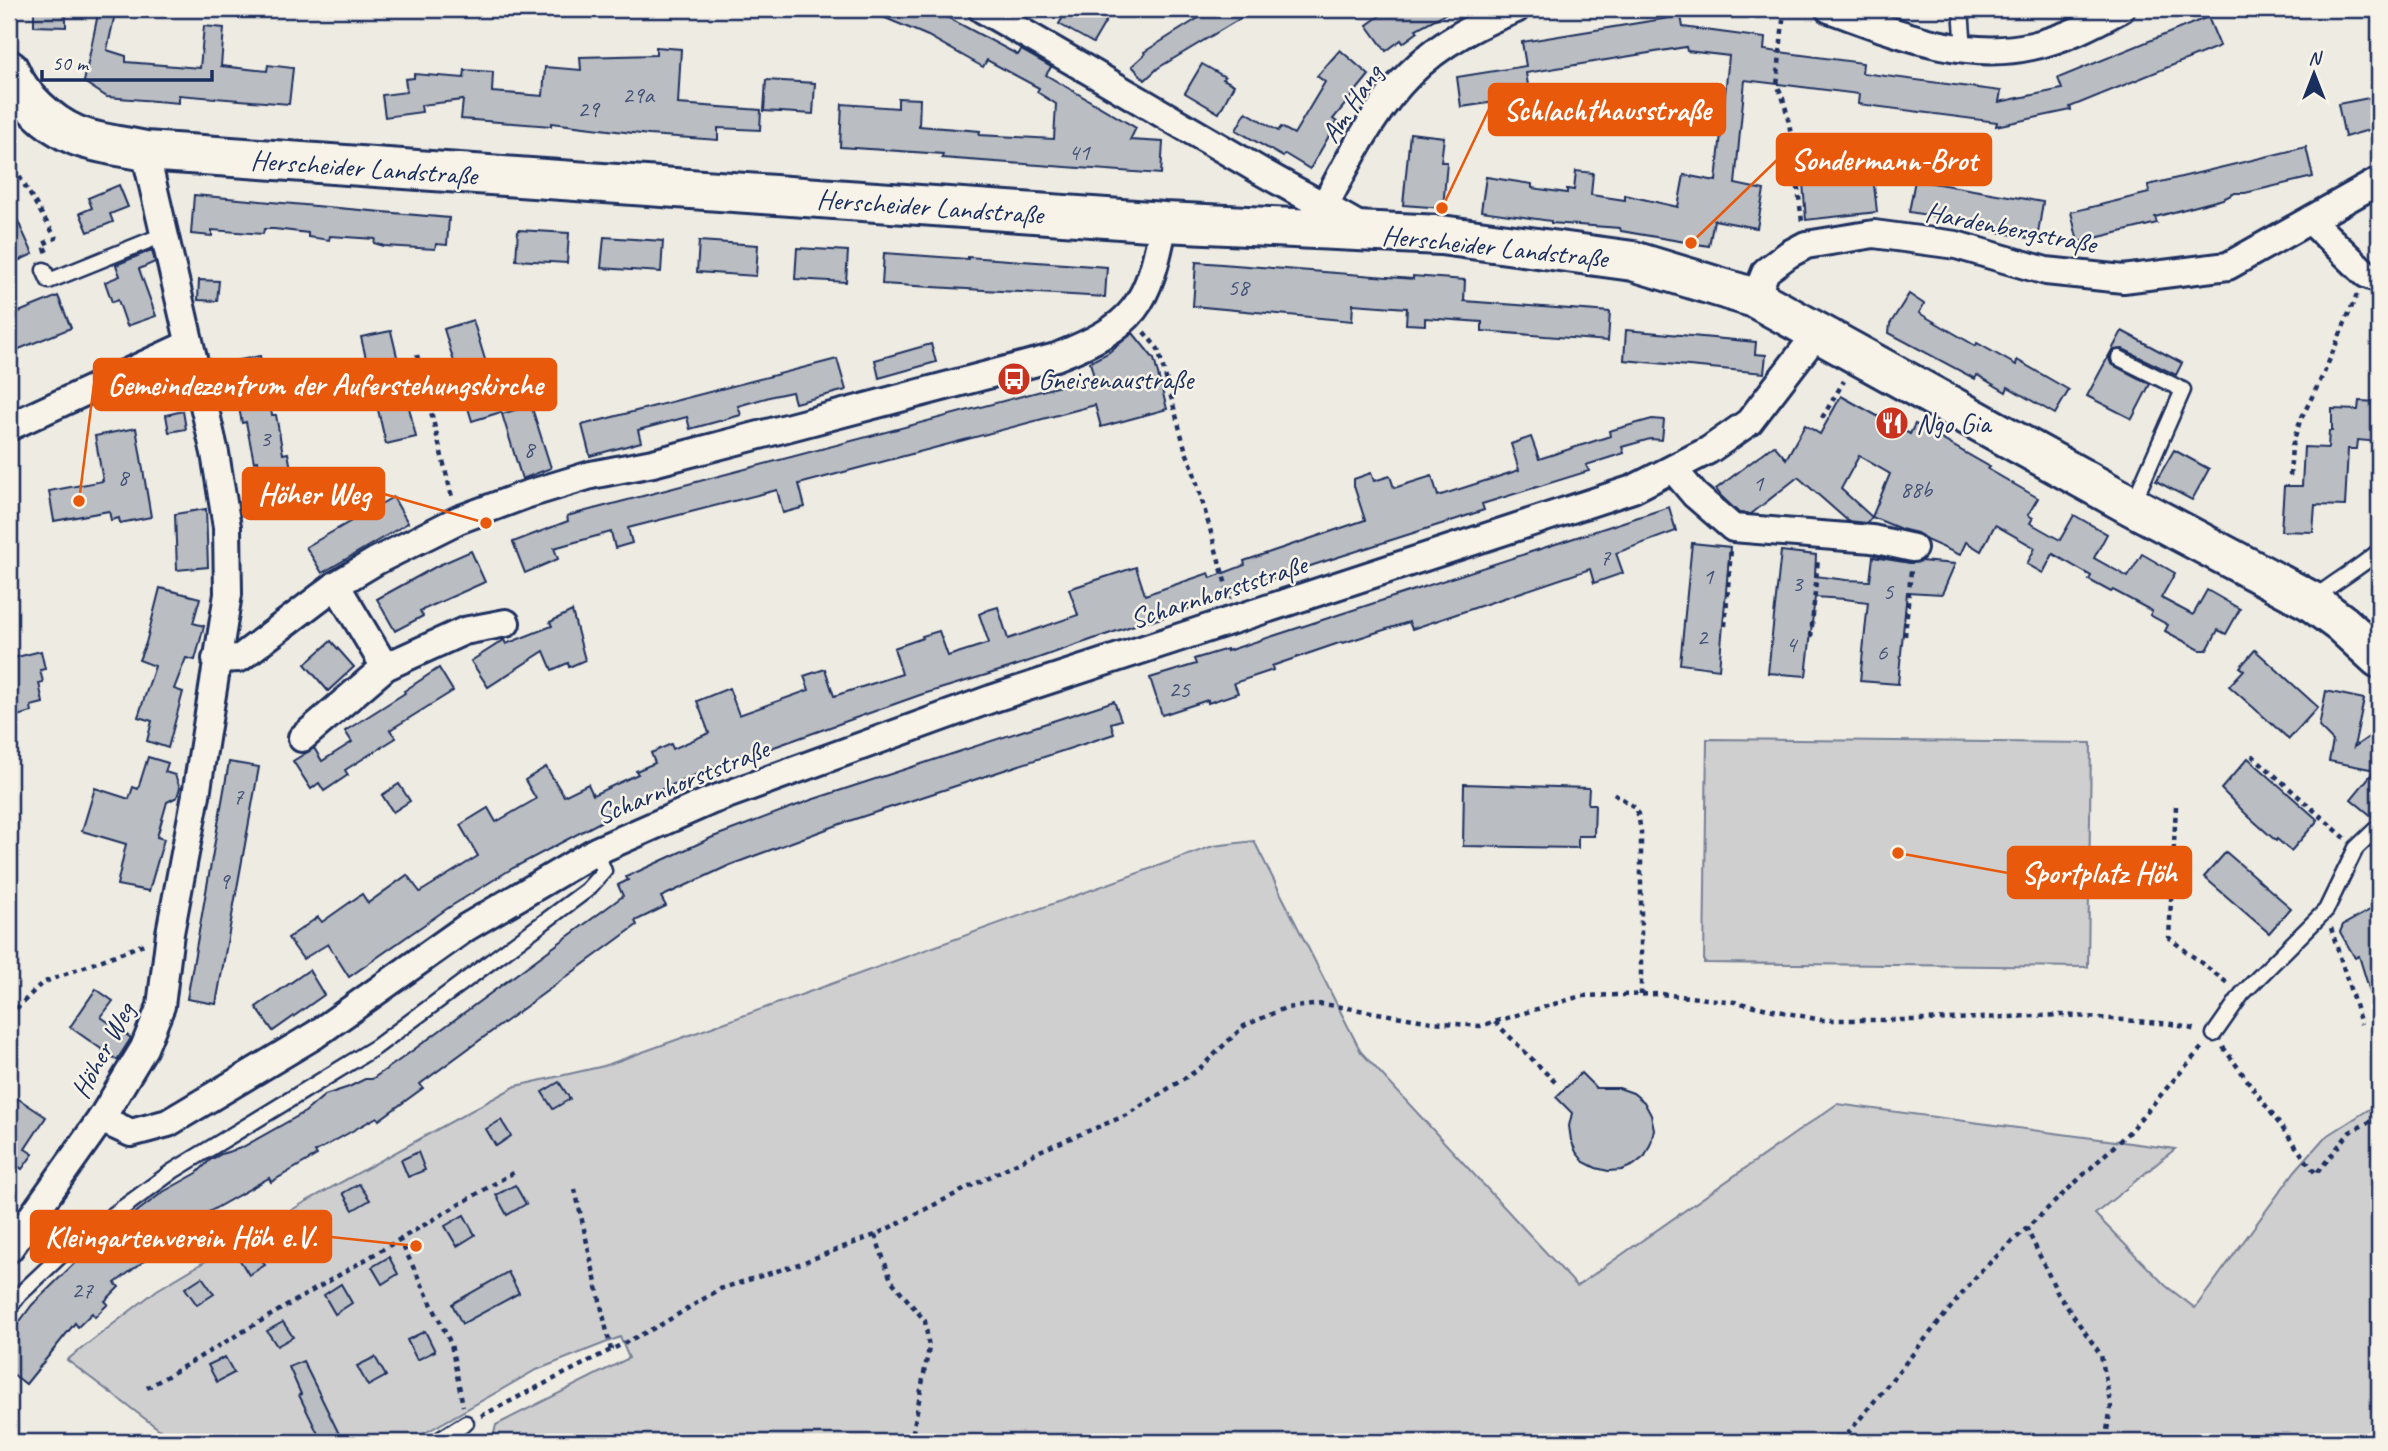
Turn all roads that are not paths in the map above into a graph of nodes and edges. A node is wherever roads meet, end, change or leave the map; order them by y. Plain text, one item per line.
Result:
1 (1516, 9) edge
2 (1961, 9) edge
3 (2121, 9) edge
4 (988, 10) edge
5 (1836, 10) edge
6 (1964, 49) junction
7 (10, 78) edge
8 (145, 151) junction
9 (2379, 181) edge
10 (1325, 205) junction
11 (2311, 221) junction
12 (1164, 222) junction
13 (1370, 232) junction
14 (163, 235) junction
15 (44, 270) road end
16 (2373, 276) edge
17 (1755, 298) junction
18 (1818, 332) junction
19 (189, 344) junction
20 (2119, 358) dead end
21 (9, 426) edge
22 (1673, 469) junction
23 (2132, 506) junction
24 (1913, 548) road end
25 (2379, 551) edge
26 (336, 585) junction
27 (2311, 601) junction
28 (506, 623) dead end
29 (2379, 658) edge
30 (216, 659) junction
31 (385, 667) junction
32 (302, 738) dead end
33 (2379, 826) edge
34 (596, 851) junction
35 (2214, 1034) road end
36 (101, 1119) junction
37 (9, 1249) edge
38 (9, 1308) edge
39 (466, 1423) road end
40 (436, 1442) edge

1 - 10 street, Am Hang
2 - 6 lane
3 - 6 street
4 - 10 street
5 - 6 street
7 - 8 main road, Herscheider Landstraße
8 - 12 main road, Herscheider Landstraße
8 - 14 street, Höher Weg
9 - 11 street, Hardenbergstraße
10 - 13 street
11 - 16 street
11 - 17 street, Hardenbergstraße
12 - 13 main road, Herscheider Landstraße
12 - 26 street
13 - 17 main road, Herscheider Landstraße
14 - 15 lane
14 - 19 street, Höher Weg
17 - 18 main road, Herscheider Landstraße
18 - 22 street, Scharnhorststraße
18 - 23 main road, Herscheider Landstraße
19 - 21 street
19 - 30 street, Höher Weg
20 - 23 lane
22 - 24 street
22 - 34 street, Scharnhorststraße
23 - 27 main road, Herscheider Landstraße
25 - 27 lane
26 - 30 street
26 - 31 street
27 - 29 main road, Herscheider Landstraße
28 - 31 street
30 - 36 street, Höher Weg
31 - 32 street
33 - 35 lane
34 - 36 street, Scharnhorststraße
34 - 38 lane, Scharnhorststraße
36 - 37 street, Höher Weg
39 - 40 lane

